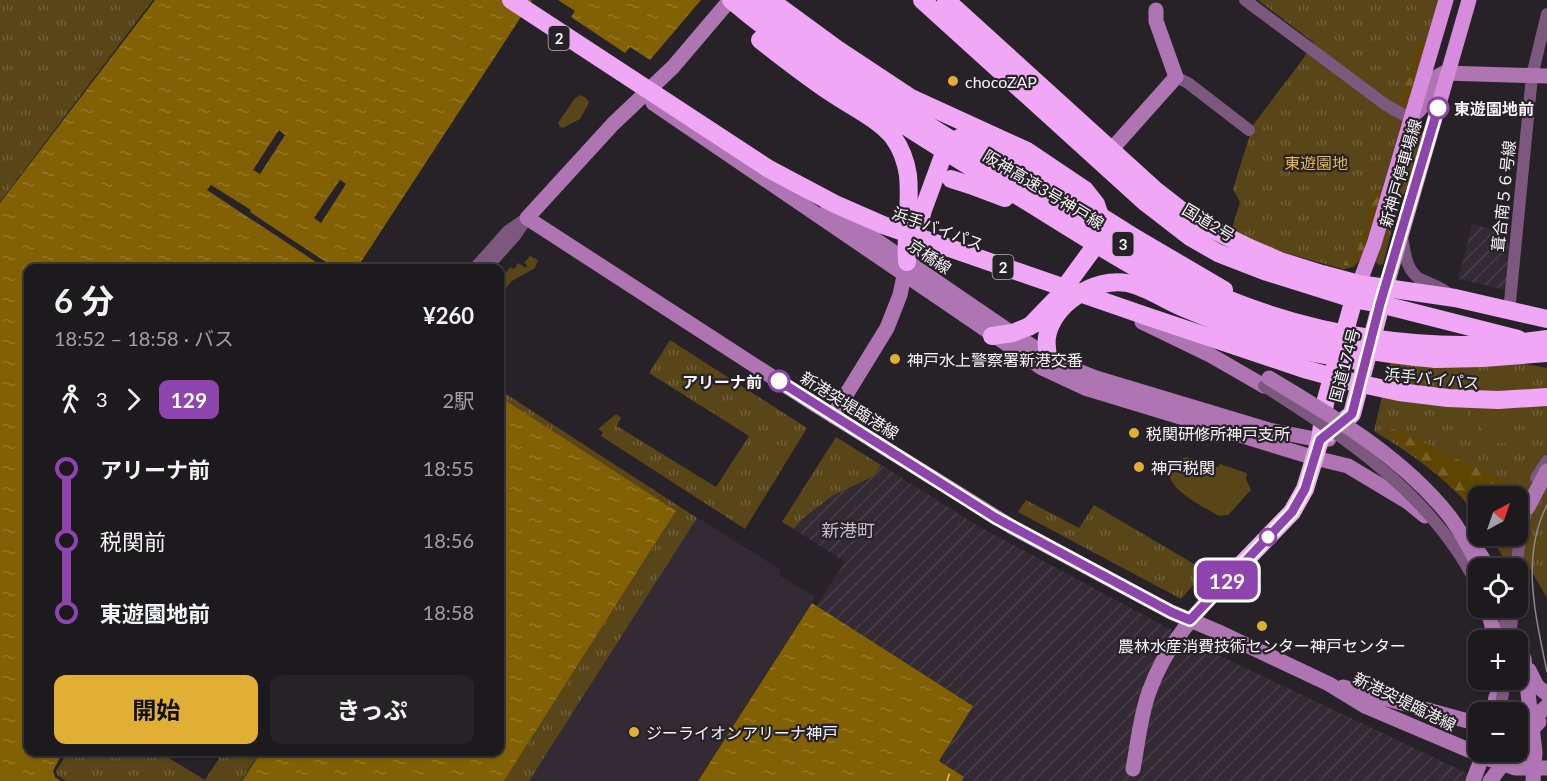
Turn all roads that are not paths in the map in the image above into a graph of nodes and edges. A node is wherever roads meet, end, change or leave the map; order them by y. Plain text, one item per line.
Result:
1 (503, 0) edge
2 (511, 0) edge
3 (717, 0) edge
4 (730, 0) edge
5 (752, 0) edge
6 (770, 0) edge
7 (922, 0) edge
8 (946, 0) edge
9 (1245, 0) edge
10 (1446, 0) edge
11 (1469, 0) edge
12 (1156, 3) edge
13 (1547, 14) edge
14 (1539, 76) edge
15 (1447, 77) junction
16 (1176, 78) junction
17 (647, 90) junction
18 (1412, 117) junction
19 (1249, 130) dead end
20 (1111, 150) junction
21 (1022, 157) junction
22 (951, 179) dead end
23 (526, 219) junction
24 (1401, 233) junction
25 (1106, 250) junction
26 (479, 264) edge
27 (490, 264) edge
28 (906, 268) junction
29 (1356, 291) junction
30 (1383, 296) junction
31 (1455, 298) junction
32 (1061, 301) junction
33 (1103, 306) junction
34 (1509, 312) junction
35 (1050, 316) junction
36 (1146, 316) junction
37 (1547, 319) edge
38 (1313, 326) junction
39 (1021, 330) junction
40 (992, 336) junction
41 (1047, 336) junction
42 (1547, 341) edge
43 (1547, 352) edge
44 (1048, 356) junction
45 (1436, 359) junction
46 (1264, 386) joint
47 (1547, 399) edge
48 (833, 416) junction
49 (1318, 449) junction
50 (1547, 461) edge
51 (1547, 471) edge
52 (1528, 495) edge
53 (1528, 503) edge
54 (1474, 558) edge
55 (1483, 558) edge
56 (1239, 567) joint
57 (1468, 569) edge
58 (1468, 571) edge
59 (1190, 620) junction
60 (1528, 667) edge
61 (1329, 684) junction
62 (1547, 694) edge
63 (1547, 706) edge
64 (1547, 715) edge
65 (1468, 721) edge
66 (1547, 721) edge
67 (1528, 723) edge
68 (1528, 727) edge
69 (1528, 734) edge
70 (1528, 735) edge
71 (1468, 744) edge
72 (1541, 749) edge
73 (1487, 762) edge
74 (1489, 762) edge
75 (1492, 762) edge
76 (1504, 762) edge
77 (1506, 762) edge
78 (1133, 769) dead end
79 (1536, 775) edge
80 (1473, 781) edge
81 (1482, 781) edge
82 (1490, 781) edge

1 - 33 highway, 浜手バイパス / 2, bridge
2 - 36 highway, 浜手バイパス / 2, bridge
3 - 28 highway
4 - 17 street
4 - 25 highway, 阪神高速3号神戸線 / 3, bridge
5 - 38 highway, 阪神高速3号神戸線 / 3, bridge
6 - 21 highway, 3
7 - 29 highway, 国道2号
8 - 20 highway, 国道2号
9 - 18 street
10 - 18 main road, 新神戸停車場線
11 - 15 main road, 新神戸停車場線
12 - 16 street
13 - 14 street, 葺合南５６号線
14 - 15 street
14 - 34 street, 葺合南５６号線
15 - 18 main road
15 - 24 main road, 新神戸停車場線
16 - 19 street
16 - 20 street
17 - 23 street
17 - 28 street, 京橋線
18 - 29 main road, 新神戸停車場線
20 - 29 highway, 国道2号
21 - 28 highway, 3
21 - 32 highway, 3
21 - 38 highway, 3, bridge
22 - 25 highway, bridge
23 - 26 street
23 - 27 street
23 - 48 street, 新港突堤臨港線
24 - 30 main road, 新神戸停車場線
24 - 31 street
25 - 45 highway, 阪神高速3号神戸線 / 3, bridge
28 - 39 street, 京橋線
28 - 40 street, 京橋線
28 - 48 street
29 - 30 highway, 国道2号
29 - 49 highway, 国道174号
30 - 31 highway, 国道2号
30 - 42 highway, 国道2号
30 - 49 highway, 国道174号
31 - 34 highway, 国道2号
32 - 35 highway
32 - 39 highway, 3
32 - 41 highway, 3
32 - 45 highway, 3, bridge
33 - 46 street
33 - 47 highway, 浜手バイパス / 2, bridge
34 - 37 highway, 国道2号
35 - 39 highway
35 - 41 highway
36 - 47 highway, 浜手バイパス / 2, bridge
36 - 54 street, bridge
38 - 42 highway, 阪神高速3号神戸線 / 3, bridge
39 - 40 highway
39 - 44 street, 京橋線
40 - 49 street, 京橋線
41 - 44 highway
43 - 45 highway, 阪神高速3号神戸線 / 3
44 - 49 street, 京橋線
46 - 57 street, bridge
48 - 59 street, 新港突堤臨港線
49 - 55 street
49 - 56 highway, 国道174号
49 - 58 street
50 - 52 street
51 - 53 street
56 - 59 street
59 - 61 street, 新港突堤臨港線
59 - 78 street
60 - 62 street
61 - 65 street, 新港突堤臨港線
61 - 71 street, 新港突堤臨港線
63 - 67 street
64 - 69 street, bridge
66 - 68 street
70 - 72 street
72 - 79 street
73 - 80 street, bridge
74 - 81 street
75 - 82 street
76 - 82 street, bridge
77 - 79 street, 新港突堤臨港線

